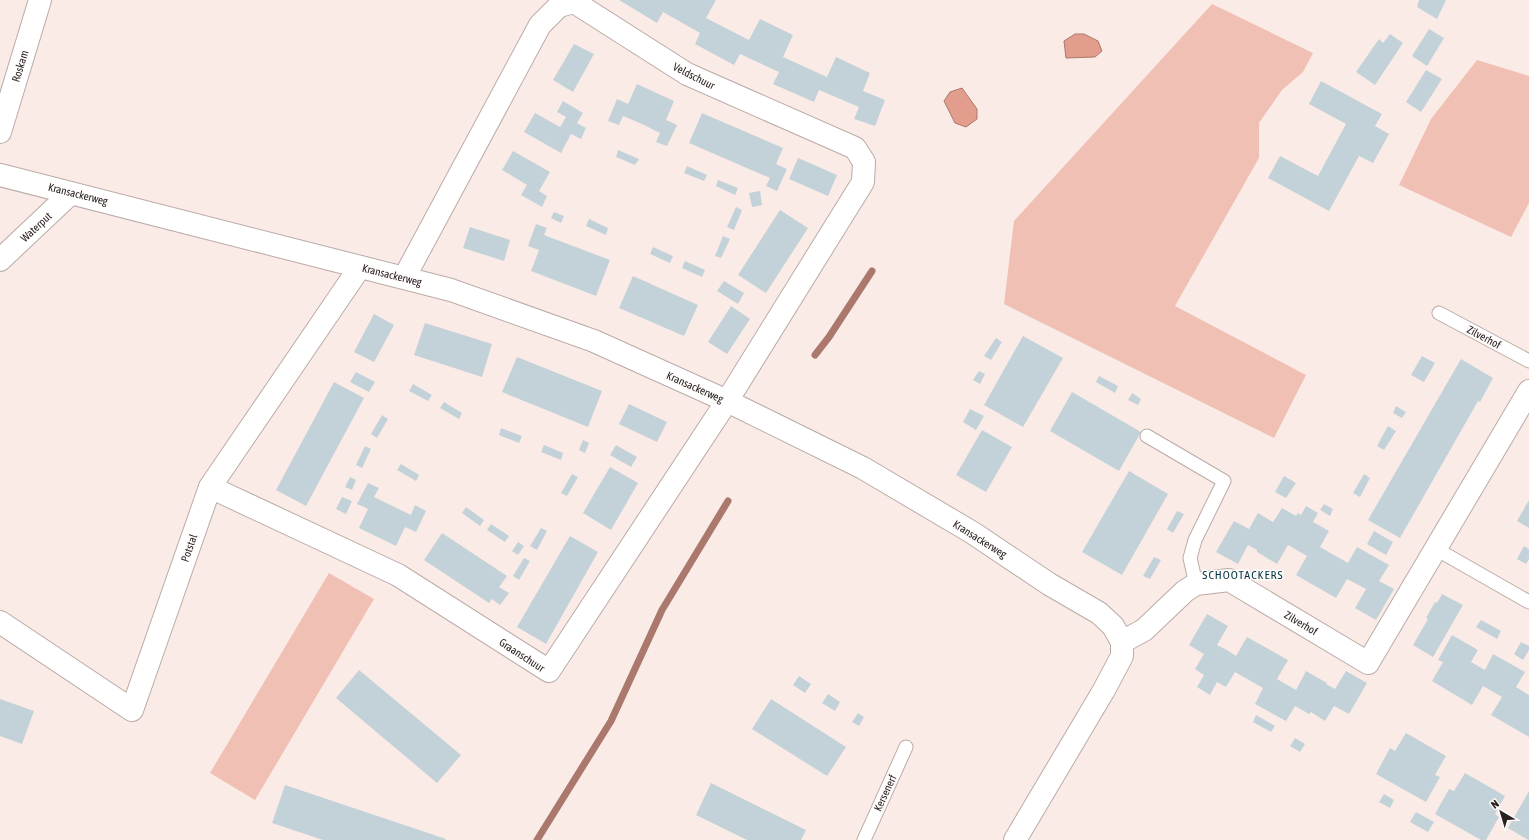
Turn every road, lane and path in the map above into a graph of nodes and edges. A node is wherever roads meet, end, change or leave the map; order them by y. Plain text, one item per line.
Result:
1 (40, 0) edge
2 (0, 132) edge
3 (0, 174) edge
4 (71, 193) junction
5 (0, 260) edge
6 (360, 267) junction
7 (404, 278) junction
8 (1439, 313) dead end
9 (1529, 361) edge
10 (1529, 391) edge
11 (727, 401) junction
12 (1146, 436) dead end
13 (210, 487) junction
14 (1436, 548) junction
15 (1196, 584) junction
16 (1529, 602) edge
17 (0, 622) edge
18 (1122, 642) junction
19 (906, 747) dead end
20 (864, 840) edge
21 (1015, 840) edge

1 - 2 street, Roskam
3 - 4 street, Kransackerweg
4 - 5 street, Waterput
4 - 6 street, Kransackerweg
6 - 7 street, Kransackerweg
6 - 13 street, Potstal
7 - 11 street, Kransackerweg
7 - 11 street, Veldschuur
8 - 9 lane, Zilverhof
10 - 14 street, Zilverhof
11 - 13 street, Graanschuur
11 - 18 street, Kransackerweg
12 - 15 lane
13 - 17 street, Potstal
14 - 15 street, Zilverhof
14 - 16 lane
15 - 18 street, Zilverhof
18 - 21 street
19 - 20 lane, Kersenerf

